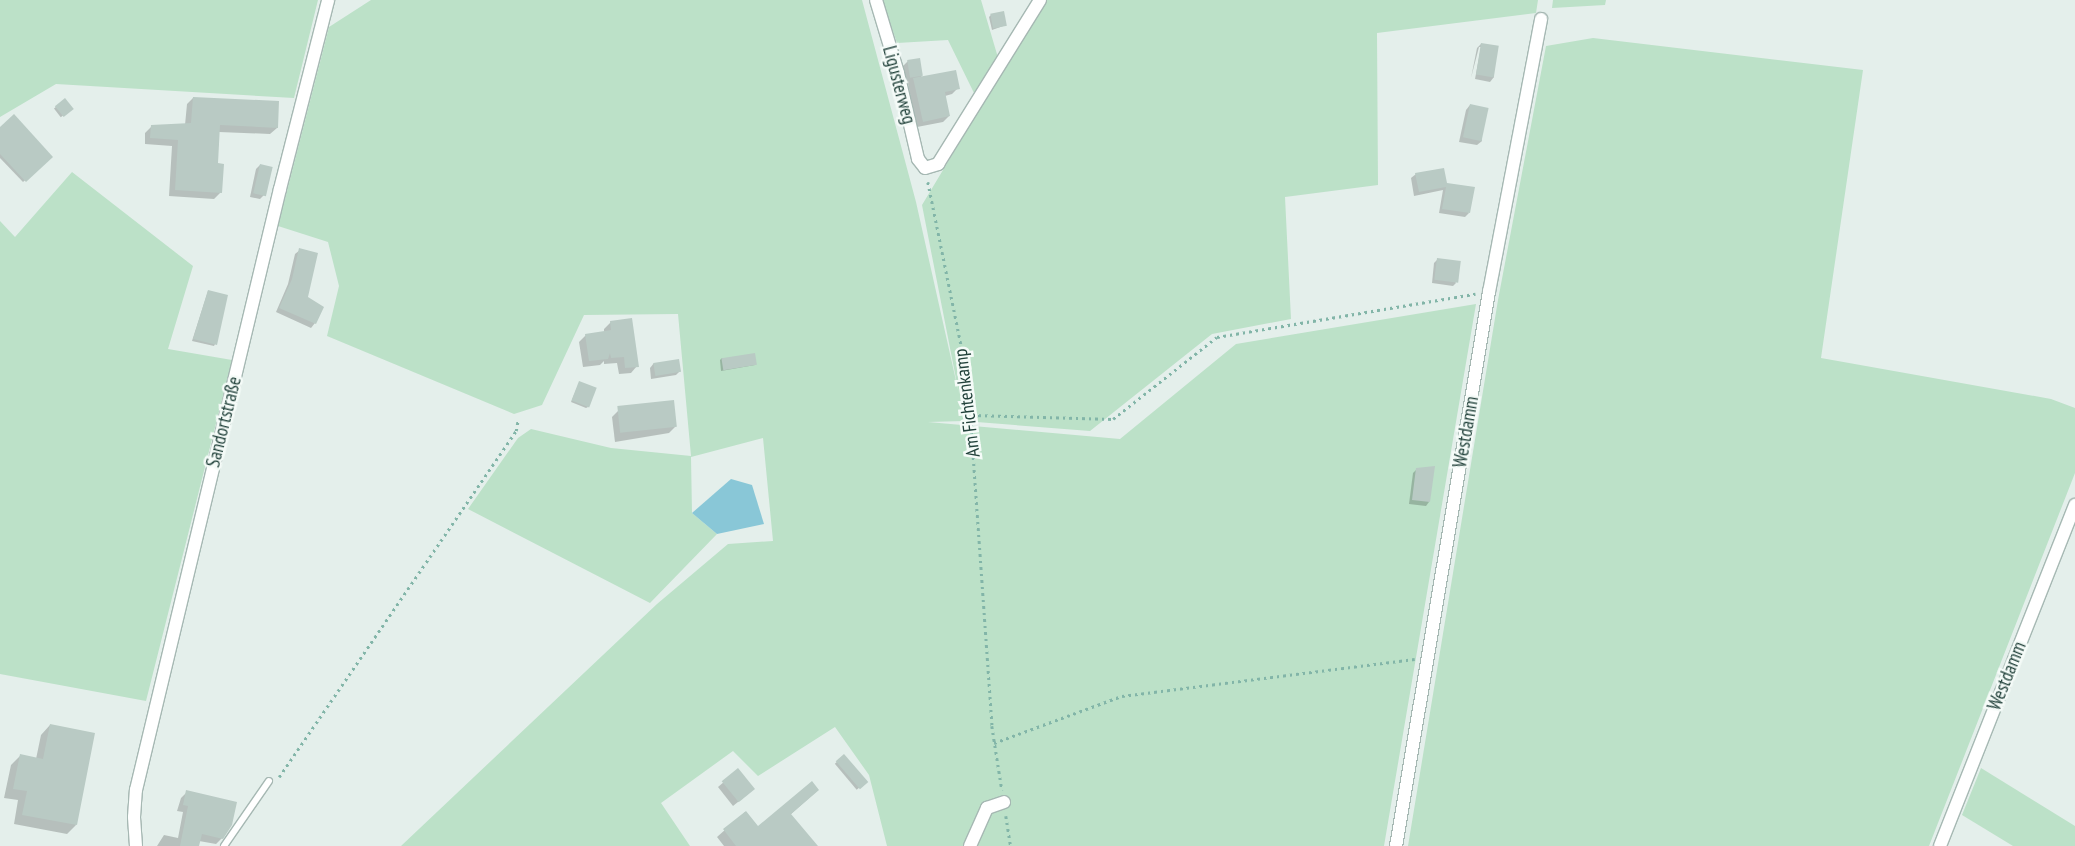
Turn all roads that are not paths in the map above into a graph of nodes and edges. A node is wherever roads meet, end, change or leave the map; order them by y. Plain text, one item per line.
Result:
1 (328, 0) edge
2 (876, 0) edge
3 (1040, 0) edge
4 (1541, 19) dead end
5 (2075, 505) edge
6 (269, 781) road end
7 (1004, 802) road end
8 (136, 846) edge
9 (224, 846) edge
10 (970, 846) edge
11 (1396, 846) edge
12 (1940, 846) edge

1 - 8 street, Sandortstraße
2 - 3 street, Ligusterweg
4 - 11 street, Westdamm
5 - 12 street, Westdamm
6 - 9 lane
7 - 10 street

